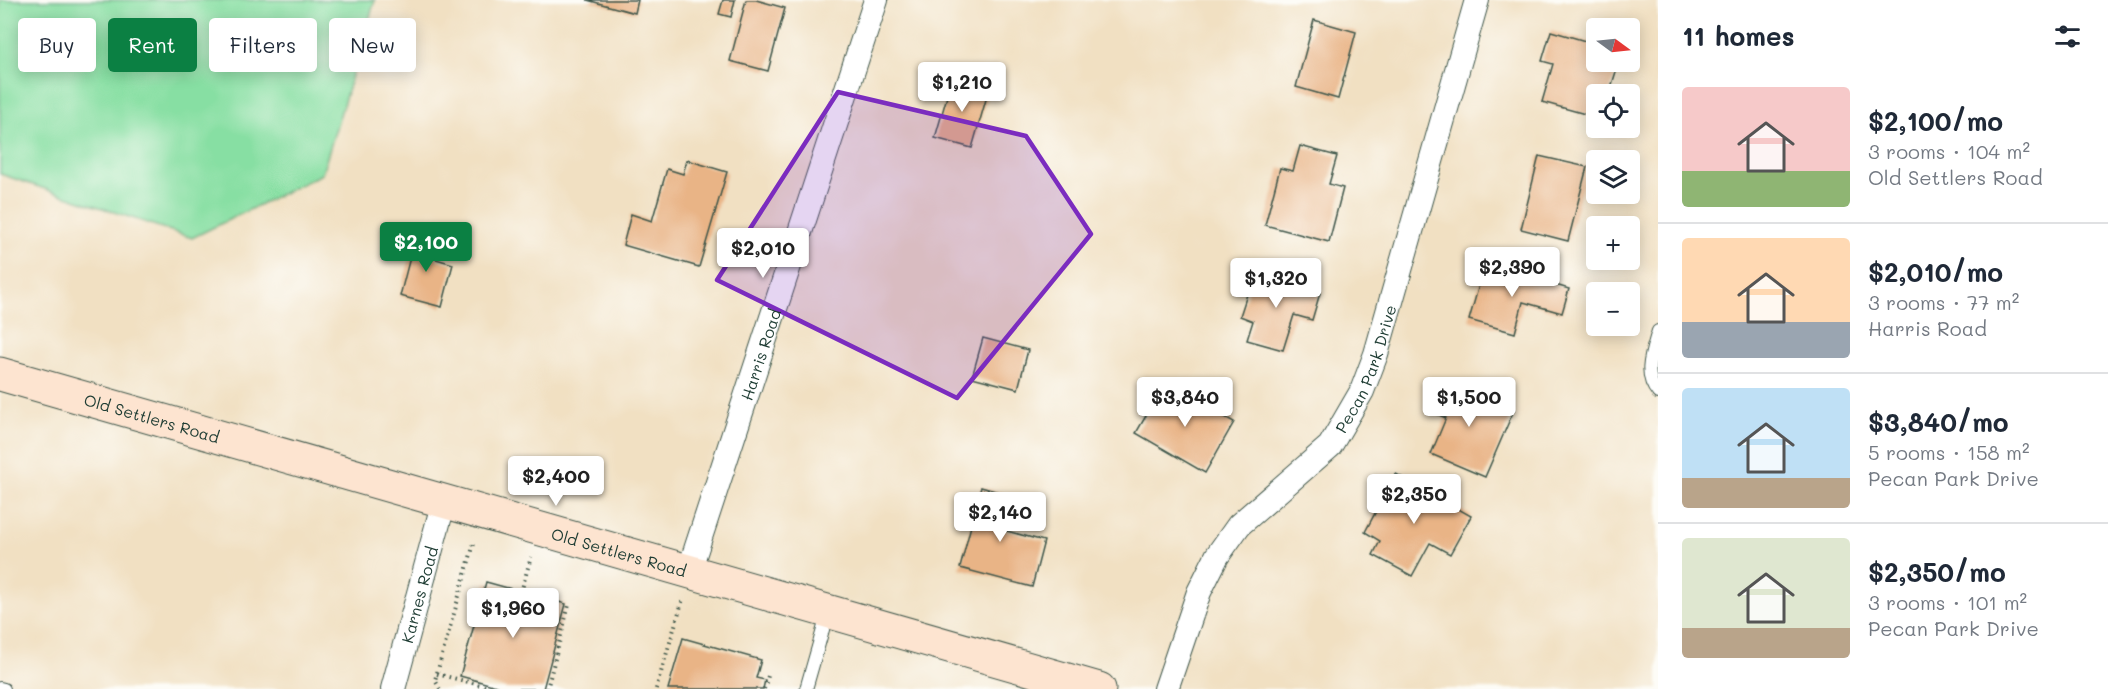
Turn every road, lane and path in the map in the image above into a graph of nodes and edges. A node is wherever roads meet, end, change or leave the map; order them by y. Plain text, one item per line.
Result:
1 (876, 0) edge
2 (1478, 0) edge
3 (1658, 331) edge
4 (0, 374) edge
5 (1658, 393) edge
6 (444, 501) junction
7 (475, 540) dead end
8 (531, 557) dead end
9 (686, 585) junction
10 (521, 592) dead end
11 (569, 605) dead end
12 (828, 611) junction
13 (438, 674) junction
14 (768, 676) dead end
15 (393, 689) edge
16 (440, 689) edge
17 (496, 689) edge
18 (547, 689) edge
19 (656, 689) edge
20 (764, 689) edge
21 (806, 689) edge
22 (1099, 689) edge
23 (1166, 689) edge

1 - 9 street, Harris Road
2 - 23 street, Pecan Park Drive
3 - 5 lane
4 - 6 main road, Old Settlers Road
6 - 9 main road, Old Settlers Road
6 - 15 street, Karnes Road
7 - 13 path
8 - 10 path
9 - 12 main road, Old Settlers Road
9 - 19 path
11 - 18 path
12 - 21 lane
12 - 22 main road, Old Settlers Road
13 - 16 path
13 - 17 path
14 - 20 path

